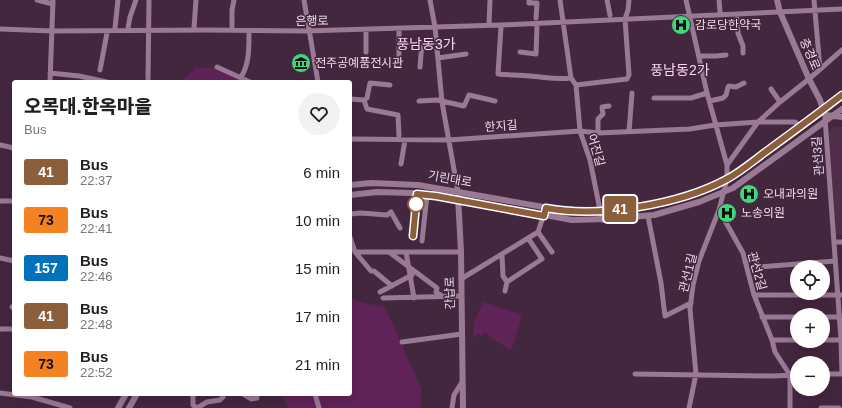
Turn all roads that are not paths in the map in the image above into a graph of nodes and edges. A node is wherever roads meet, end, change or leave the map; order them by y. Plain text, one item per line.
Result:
1 (38, 0) edge
2 (118, 0) edge
3 (136, 0) edge
4 (149, 0) edge
5 (196, 0) edge
6 (234, 0) edge
7 (304, 0) edge
8 (430, 0) edge
9 (490, 0) edge
10 (529, 0) edge
11 (560, 0) edge
12 (607, 0) edge
13 (629, 0) edge
14 (686, 0) edge
15 (719, 0) edge
16 (777, 0) edge
17 (814, 0) edge
18 (53, 2) edge
19 (842, 9) edge
20 (814, 10) junction
21 (720, 12) dead end
22 (780, 12) junction
23 (610, 15) dead end
24 (690, 16) junction
25 (536, 18) dead end
26 (625, 19) junction
27 (737, 19) dead end
28 (563, 22) junction
29 (489, 25) junction
30 (537, 26) dead end
31 (435, 27) junction
32 (501, 27) dead end
33 (115, 28) dead end
34 (128, 28) dead end
35 (194, 28) dead end
36 (232, 28) dead end
37 (0, 29) edge
38 (52, 31) junction
39 (148, 31) junction
40 (309, 31) junction
41 (399, 31) dead end
42 (366, 32) dead end
43 (107, 33) dead end
44 (249, 34) dead end
45 (436, 42) junction
46 (842, 50) edge
47 (366, 52) dead end
48 (520, 52) dead end
49 (743, 53) dead end
50 (466, 54) dead end
51 (726, 54) dead end
52 (700, 56) junction
53 (438, 58) junction
54 (399, 60) dead end
55 (217, 67) dead end
56 (420, 67) dead end
57 (820, 69) junction
58 (100, 70) dead end
59 (50, 73) junction
60 (241, 77) junction
61 (571, 78) junction
62 (78, 79) edge
63 (809, 79) junction
64 (50, 80) edge
65 (100, 80) edge
66 (148, 80) edge
67 (246, 80) edge
68 (318, 80) edge
69 (744, 83) dead end
70 (390, 85) dead end
71 (576, 85) junction
72 (771, 89) dead end
73 (632, 93) dead end
74 (707, 93) junction
75 (842, 95) edge
76 (654, 98) dead end
77 (352, 99) edge
78 (364, 100) junction
79 (419, 101) dead end
80 (495, 101) dead end
81 (710, 101) junction
82 (442, 102) junction
83 (780, 102) junction
84 (609, 106) dead end
85 (842, 109) edge
86 (824, 115) junction
87 (832, 116) junction
88 (842, 117) edge
89 (758, 122) junction
90 (715, 125) junction
91 (801, 126) junction
92 (580, 131) junction
93 (629, 132) junction
94 (598, 133) junction
95 (399, 136) dead end
96 (352, 139) edge
97 (405, 140) junction
98 (448, 140) junction
99 (0, 145) edge
100 (12, 148) edge
101 (401, 164) dead end
102 (727, 165) junction
103 (727, 179) junction
104 (352, 185) edge
105 (458, 192) junction
106 (724, 192) junction
107 (417, 194) junction
108 (352, 195) edge
109 (427, 195) junction
110 (458, 200) junction
111 (0, 201) edge
112 (12, 201) edge
113 (546, 208) junction
114 (719, 210) junction
115 (600, 211) junction
116 (352, 214) edge
117 (544, 216) junction
118 (648, 216) junction
119 (602, 220) junction
120 (400, 228) dead end
121 (538, 232) junction
122 (413, 236) dead end
123 (528, 238) junction
124 (422, 241) dead end
125 (834, 242) junction
126 (842, 242) edge
127 (352, 243) edge
128 (355, 252) junction
129 (389, 252) junction
130 (406, 252) junction
131 (461, 252) junction
132 (552, 252) dead end
133 (502, 255) junction
134 (842, 256) edge
135 (0, 258) edge
136 (835, 258) junction
137 (12, 261) edge
138 (745, 262) junction
139 (409, 267) junction
140 (416, 273) junction
141 (410, 276) junction
142 (461, 279) junction
143 (506, 282) junction
144 (392, 286) junction
145 (505, 291) dead end
146 (380, 292) dead end
147 (754, 295) junction
148 (840, 295) edge
149 (461, 296) junction
150 (444, 297) junction
151 (383, 298) dead end
152 (414, 298) junction
153 (691, 303) junction
154 (762, 317) junction
155 (790, 317) edge
156 (830, 317) edge
157 (839, 317) junction
158 (0, 329) edge
159 (12, 330) edge
160 (462, 334) junction
161 (772, 340) junction
162 (790, 340) edge
163 (830, 340) edge
164 (841, 340) edge
165 (402, 342) dead end
166 (635, 374) dead end
167 (696, 374) junction
168 (830, 374) edge
169 (842, 374) edge
170 (790, 375) joint
171 (462, 382) junction
172 (0, 393) edge
173 (12, 394) edge
174 (32, 396) edge
175 (125, 396) edge
176 (137, 396) edge
177 (193, 396) edge
178 (222, 396) edge
179 (246, 396) edge
180 (256, 396) edge
181 (316, 396) edge
182 (790, 396) edge
183 (54, 405) edge
184 (691, 407) edge
185 (70, 408) edge
186 (118, 408) edge
187 (129, 408) edge
188 (197, 408) edge
189 (319, 408) edge
190 (452, 408) edge
191 (463, 408) edge
192 (790, 408) edge
193 (821, 408) edge
194 (839, 408) edge

1 - 18 street
2 - 33 street
3 - 34 street
4 - 39 street
5 - 35 street
6 - 36 street
7 - 40 street
8 - 31 street
9 - 29 street
10 - 25 street
11 - 28 street
12 - 23 street
13 - 26 street
14 - 24 street, 관선1길
15 - 21 street
16 - 22 street, 충경로
17 - 20 street
18 - 38 street
19 - 20 street, 은행로
20 - 22 street, 은행로
20 - 57 street
22 - 24 street, 은행로
22 - 63 street, 충경로
24 - 26 street, 은행로
24 - 52 street, 관선1길
26 - 28 street, 은행로
26 - 71 street
27 - 49 street
28 - 29 street, 은행로
28 - 61 street
29 - 31 street, 은행로
30 - 48 street
31 - 40 street, 은행로
31 - 45 street
32 - 61 street
37 - 38 street, 은행로
38 - 39 street, 은행로
38 - 59 street
39 - 40 street, 은행로
39 - 66 street
40 - 68 street
41 - 54 street
42 - 47 street
43 - 58 street
44 - 60 street
45 - 53 street
45 - 56 street
46 - 57 street
50 - 53 street
51 - 52 street
52 - 74 street, 관선1길
53 - 82 street
55 - 60 street
57 - 63 street
59 - 62 street
59 - 64 street
60 - 67 street
61 - 71 street
62 - 65 street
63 - 83 street
63 - 86 street, 충경로
69 - 81 street
70 - 78 street
71 - 92 street, 어진길
72 - 83 street
73 - 93 street
74 - 76 street
74 - 81 street, 관선1길
75 - 86 street, 기린대로
77 - 78 street
78 - 95 street
79 - 82 street
80 - 82 street
81 - 90 street, 관선1길
82 - 98 street
83 - 89 street
84 - 94 street
85 - 87 street
86 - 87 street
86 - 91 street, 기린대로
86 - 106 street, 기린대로
86 - 125 street, 관선3길
87 - 88 street
89 - 90 street, 한지길
89 - 91 street, 한지길
89 - 102 street
90 - 93 street, 한지길
90 - 102 street, 관선1길
91 - 103 street, 기린대로
92 - 94 street, 한지길
92 - 98 street, 한지길
92 - 115 street, 어진길
93 - 94 street, 한지길
96 - 97 street, 한지길
97 - 98 street, 한지길
97 - 101 street
98 - 105 street
99 - 100 street
102 - 103 street, 관선1길
103 - 106 street, 관선1길
103 - 115 street, 기린대로
104 - 105 street, 기린대로
105 - 110 street, 간납로
105 - 113 street, 기린대로
106 - 114 street, 관선1길
106 - 118 street, 기린대로
107 - 108 street, 기린대로
107 - 109 street, 기린대로
107 - 122 street, 기린대로
109 - 110 street, 기린대로
109 - 124 street, 기린대로
110 - 117 street, 기린대로
110 - 131 street, 간납로
111 - 112 street
113 - 115 street, 기린대로
113 - 117 street
114 - 138 street, 관선2길
114 - 153 street, 관선1길
115 - 119 street, 어진길
116 - 120 street
117 - 119 street, 기린대로
117 - 121 street
118 - 119 street, 기린대로
118 - 153 street
121 - 123 street
121 - 132 street
123 - 133 street
123 - 143 street
125 - 126 street
125 - 136 street, 관선3길
127 - 128 street
128 - 129 street
128 - 144 street
129 - 130 street
129 - 139 street, 간납로
130 - 131 street
130 - 139 street
131 - 142 street, 간납로
133 - 142 street
133 - 143 street
134 - 136 street
135 - 137 street
136 - 138 street
136 - 148 street, 관선3길
138 - 147 street, 관선2길
139 - 140 street, 간납로
139 - 141 street
140 - 141 street
140 - 150 street, 간납로
141 - 144 street
141 - 152 street
142 - 149 street, 간납로
143 - 145 street
144 - 146 street
147 - 148 street
147 - 154 street, 관선2길
148 - 157 street, 관선3길
149 - 150 street
149 - 160 street, 간납로
150 - 152 street
151 - 152 street
153 - 167 street, 관선1길
154 - 155 street
154 - 161 street, 관선2길
156 - 157 street
157 - 164 street, 관선3길
158 - 159 street
160 - 165 street
160 - 171 street, 간납로
161 - 162 street
161 - 170 street, 관선2길
163 - 164 street
164 - 169 street, 관선3길
166 - 167 street
167 - 170 street
167 - 184 street, 관선1길
168 - 169 street, 관선3길
171 - 190 street
171 - 191 street, 간납로
172 - 173 street
174 - 183 street
175 - 186 street
176 - 187 street
177 - 188 street
178 - 188 street
179 - 180 street
181 - 189 street
182 - 192 street
183 - 185 street
193 - 194 street

